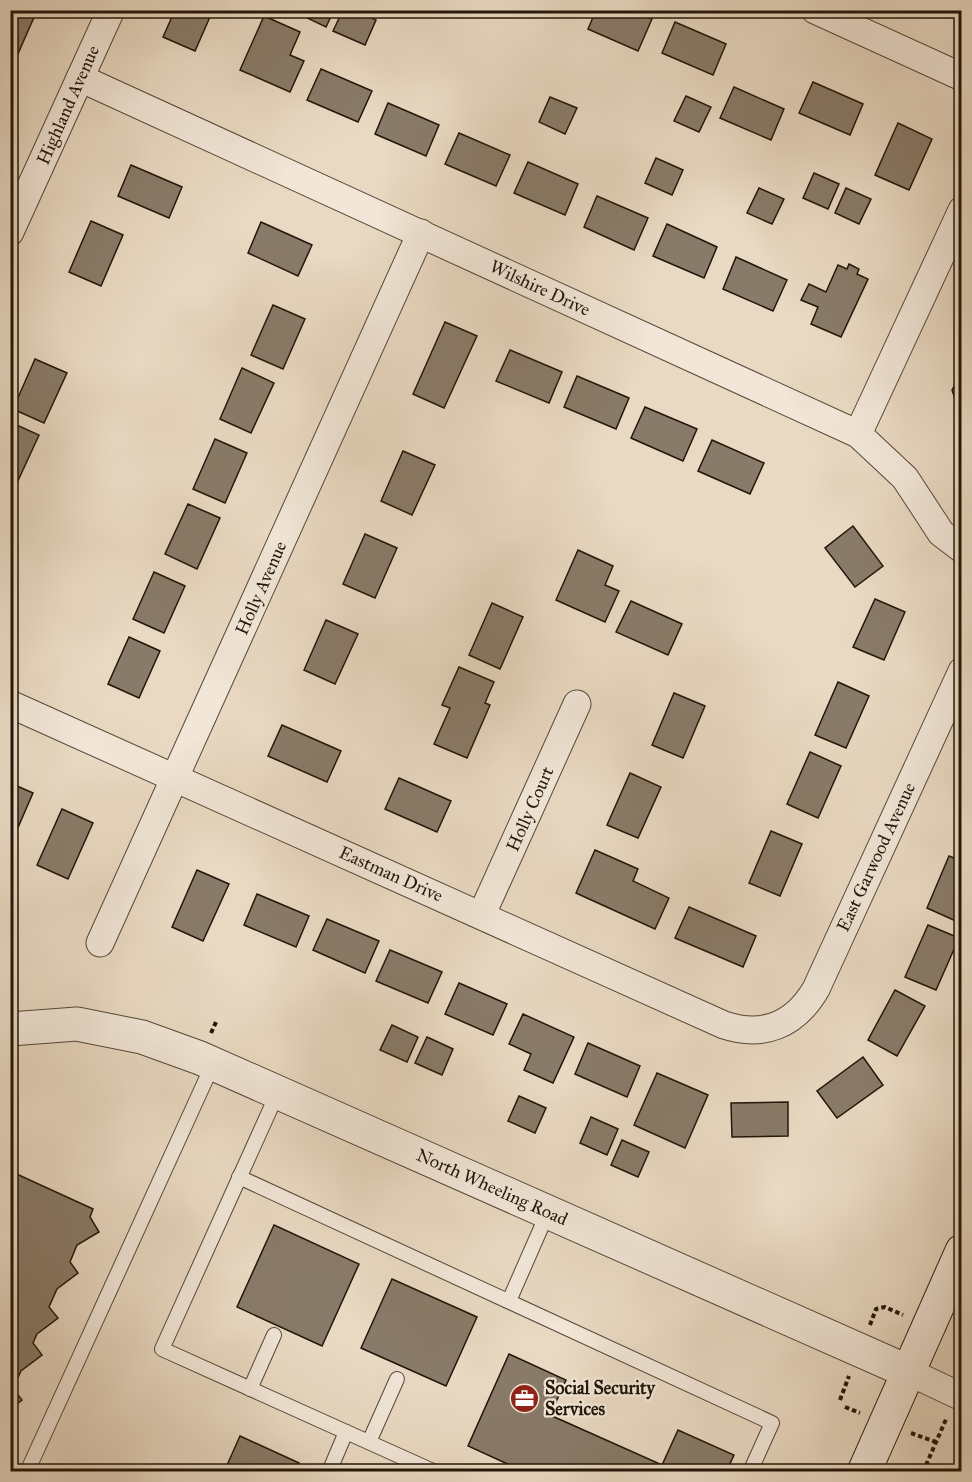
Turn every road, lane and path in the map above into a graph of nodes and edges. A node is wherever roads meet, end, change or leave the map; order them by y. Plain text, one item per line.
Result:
1 (111, 10) edge
2 (815, 10) edge
3 (962, 76) edge
4 (80, 78) junction
5 (962, 210) edge
6 (10, 232) edge
7 (421, 233) junction
8 (858, 434) junction
9 (962, 549) edge
10 (962, 671) edge
11 (10, 704) edge
12 (577, 704) dead end
13 (175, 778) junction
14 (482, 914) junction
15 (100, 943) dead end
16 (774, 1028) joint
17 (10, 1029) edge
18 (213, 1064) junction
19 (278, 1092) junction
20 (239, 1177) junction
21 (548, 1212) junction
22 (962, 1251) edge
23 (508, 1301) junction
24 (885, 1306) dead end
25 (876, 1309) dead end
26 (274, 1335) dead end
27 (909, 1372) junction
28 (397, 1379) dead end
29 (250, 1389) junction
30 (962, 1397) edge
31 (346, 1432) junction
32 (369, 1442) junction
33 (936, 1442) dead end
34 (431, 1471) edge
35 (27, 1472) edge
36 (329, 1472) edge
37 (750, 1472) edge
38 (864, 1472) edge
39 (922, 1472) edge

1 - 4 street, Highland Avenue
2 - 3 street
4 - 6 street, Highland Avenue
4 - 7 street, Wilshire Drive
5 - 8 street
7 - 8 street, Wilshire Drive
7 - 13 street, Holly Avenue
8 - 9 street, Wilshire Drive
10 - 16 street, East Garwood Avenue
11 - 13 street, Eastman Drive
12 - 14 street, Holly Court
13 - 14 street, Eastman Drive
13 - 15 street, Holly Avenue
14 - 16 street, Eastman Drive
17 - 18 street, North Wheeling Road
18 - 19 street, North Wheeling Road
18 - 35 lane
19 - 20 lane
19 - 21 street, North Wheeling Road
20 - 23 lane
20 - 29 lane
21 - 23 lane
21 - 27 street, North Wheeling Road
22 - 27 street
23 - 37 lane
24 - 25 path
26 - 29 lane
27 - 30 street, North Wheeling Road
27 - 38 street
28 - 32 lane
29 - 31 lane
31 - 32 lane
31 - 36 lane
32 - 34 lane
33 - 39 path

